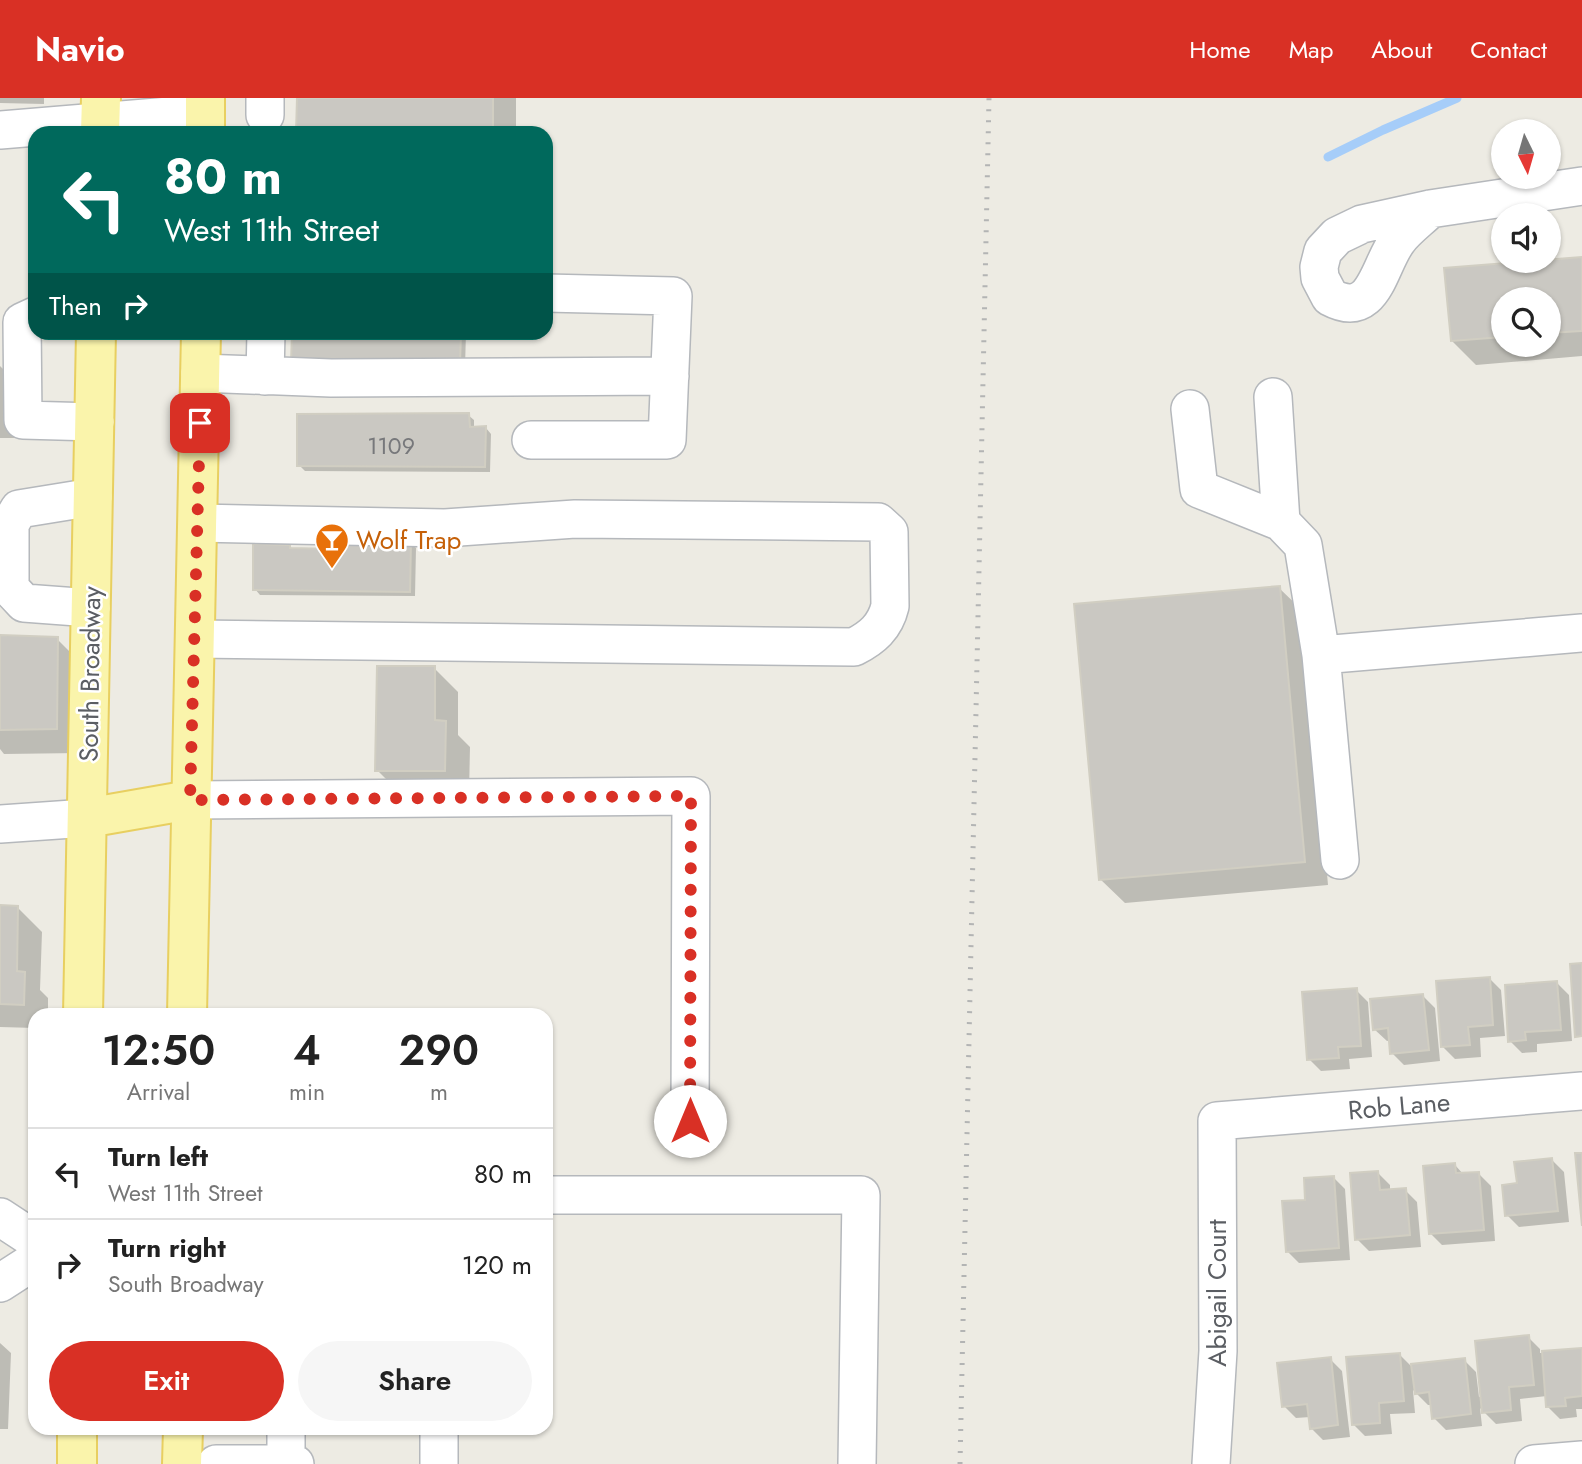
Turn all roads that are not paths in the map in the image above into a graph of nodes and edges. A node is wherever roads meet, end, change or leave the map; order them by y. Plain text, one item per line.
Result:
1 (205, 115) edge
2 (100, 118) edge
3 (33, 126) edge
4 (28, 127) edge
5 (0, 130) edge
6 (1582, 186) edge
7 (1430, 209) dead end
8 (553, 293) edge
9 (19, 322) edge
10 (96, 340) edge
11 (201, 340) edge
12 (266, 340) edge
13 (200, 373) junction
14 (265, 376) junction
15 (670, 376) junction
16 (1273, 397) dead end
17 (1190, 409) dead end
18 (94, 422) junction
19 (11, 429) edge
20 (531, 439) dead end
21 (93, 497) junction
22 (1281, 522) junction
23 (198, 523) junction
24 (91, 608) junction
25 (1582, 633) edge
26 (195, 639) junction
27 (1321, 656) junction
28 (190, 800) junction
29 (87, 818) junction
30 (0, 824) edge
31 (1340, 860) dead end
32 (83, 1008) edge
33 (187, 1008) edge
34 (1582, 1091) edge
35 (690, 1121) dead end
36 (1217, 1121) joint
37 (553, 1195) edge
38 (0, 1217) edge
39 (28, 1235) edge
40 (28, 1265) edge
41 (0, 1283) edge
42 (77, 1435) edge
43 (183, 1435) edge
44 (286, 1435) edge
45 (439, 1435) edge
46 (1582, 1460) edge
47 (77, 1464) edge
48 (182, 1464) edge
49 (216, 1464) edge
50 (286, 1464) edge
51 (295, 1464) edge
52 (439, 1464) edge
53 (857, 1464) edge
54 (1211, 1464) edge
55 (1534, 1464) edge

1 - 2 street
2 - 3 street
4 - 5 street
6 - 7 street
8 - 15 street
9 - 19 street
10 - 18 main road, South Broadway
11 - 13 main road
12 - 14 street
13 - 14 street
13 - 23 main road
14 - 15 street
15 - 20 street
16 - 22 street
17 - 22 street
18 - 19 street
18 - 21 main road, South Broadway
21 - 24 main road, South Broadway
21 - 24 street
22 - 27 street
23 - 26 main road
23 - 26 street
24 - 29 main road, South Broadway
25 - 27 street
26 - 28 main road
27 - 31 street
28 - 29 main road
28 - 33 main road
28 - 35 street
29 - 30 street
29 - 32 main road, South Broadway
34 - 36 street, Rob Lane
36 - 54 street, Abigail Court
37 - 53 street
38 - 39 street
40 - 41 street
42 - 47 main road
43 - 48 main road
44 - 50 street
45 - 52 street
46 - 55 street
49 - 50 street
50 - 51 street

